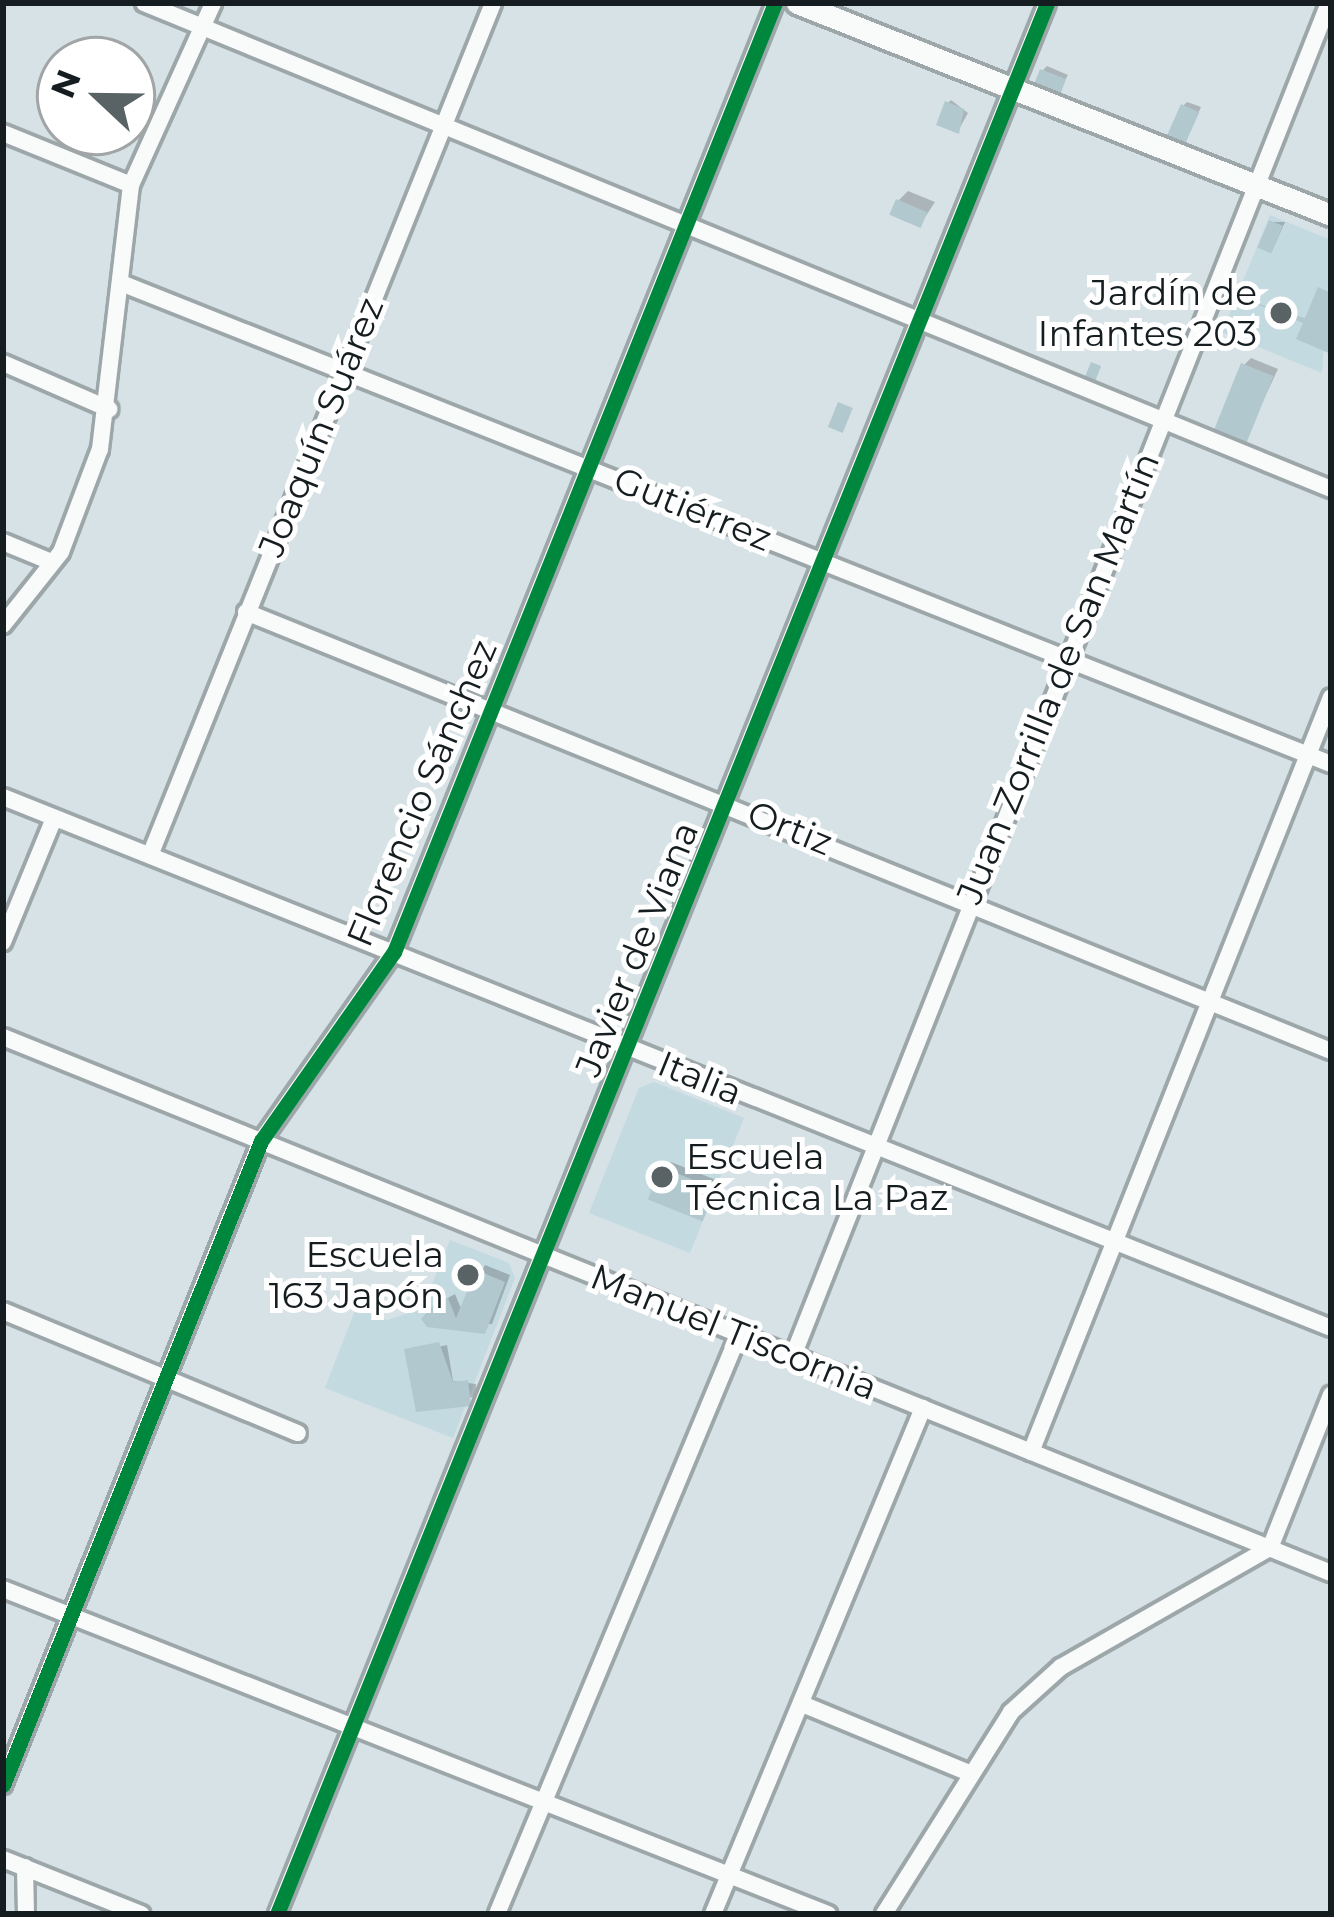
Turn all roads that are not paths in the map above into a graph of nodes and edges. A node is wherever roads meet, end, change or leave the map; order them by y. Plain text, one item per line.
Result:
1 (144, 3) edge
2 (213, 3) edge
3 (493, 3) edge
4 (775, 3) edge
5 (797, 3) edge
6 (1047, 3) edge
7 (1329, 3) edge
8 (202, 28) junction
9 (1012, 88) junction
10 (443, 127) junction
11 (3, 133) edge
12 (131, 185) junction
13 (1256, 185) junction
14 (1331, 215) edge
15 (688, 222) junction
16 (121, 283) junction
17 (923, 317) junction
18 (3, 363) edge
19 (344, 371) junction
20 (109, 409) junction
21 (1162, 418) junction
22 (588, 468) junction
23 (1331, 489) edge
24 (3, 542) edge
25 (824, 561) junction
26 (51, 562) junction
27 (246, 611) junction
28 (3, 625) edge
29 (1065, 659) junction
30 (1331, 697) edge
31 (491, 709) junction
32 (1308, 755) junction
33 (1331, 764) edge
34 (3, 797) edge
35 (728, 803) junction
36 (54, 818) junction
37 (151, 853) junction
38 (970, 900) junction
39 (3, 942) edge
40 (394, 952) junction
41 (1209, 1000) junction
42 (3, 1037) edge
43 (630, 1049) junction
44 (1331, 1051) edge
45 (261, 1142) junction
46 (873, 1149) junction
47 (1115, 1242) junction
48 (545, 1256) junction
49 (3, 1311) edge
50 (1331, 1328) edge
51 (740, 1334) junction
52 (793, 1356) junction
53 (162, 1376) junction
54 (1331, 1395) edge
55 (923, 1408) junction
56 (298, 1433) dead end
57 (1031, 1452) junction
58 (1270, 1548) junction
59 (1331, 1573) edge
60 (3, 1589) edge
61 (69, 1616) junction
62 (802, 1704) junction
63 (354, 1727) junction
64 (969, 1773) junction
65 (3, 1785) edge
66 (540, 1800) junction
67 (3, 1859) edge
68 (25, 1867) junction
69 (730, 1876) junction
70 (26, 1914) edge
71 (141, 1914) edge
72 (277, 1914) edge
73 (497, 1914) edge
74 (713, 1914) edge
75 (827, 1914) edge
76 (884, 1914) edge

1 - 8 street
2 - 8 street
3 - 10 street, Joaquín Suárez
4 - 15 street, Florencio Sánchez
5 - 9 street
6 - 9 street, Javier de Viana
7 - 13 street, Juan Zorrilla de San Martín
8 - 10 street
8 - 12 street
9 - 13 street
9 - 17 street, Javier de Viana
10 - 15 street
10 - 19 street, Joaquín Suárez
11 - 12 street
12 - 16 street
13 - 14 street
13 - 21 street, Juan Zorrilla de San Martín
15 - 17 street
15 - 22 street, Florencio Sánchez
16 - 19 street, Gutiérrez
16 - 20 street
17 - 21 street
17 - 25 street, Javier de Viana
18 - 20 street
19 - 22 street, Gutiérrez
19 - 27 street, Joaquín Suárez
20 - 26 street
21 - 23 street
21 - 29 street, Juan Zorrilla de San Martín
22 - 25 street, Gutiérrez
22 - 31 street, Florencio Sánchez
24 - 26 street
25 - 29 street, Gutiérrez
25 - 35 street, Javier de Viana
26 - 28 street
27 - 31 street, Ortiz
27 - 37 street, Joaquín Suárez
29 - 32 street, Gutiérrez
29 - 38 street, Juan Zorrilla de San Martín
30 - 32 street
31 - 35 street, Ortiz
31 - 40 street, Florencio Sánchez
32 - 33 street, Gutiérrez
32 - 41 street
34 - 36 street, Italia
35 - 38 street, Ortiz
35 - 43 street, Javier de Viana
36 - 37 street, Italia
36 - 39 street
37 - 40 street, Italia
38 - 41 street, Ortiz
38 - 46 street, Juan Zorrilla de San Martín
40 - 43 street, Italia
40 - 45 street, Florencio Sánchez
41 - 44 street, Ortiz
41 - 47 street
42 - 45 street, Manuel Tiscornia
43 - 46 street, Italia
43 - 48 street, Javier de Viana
45 - 48 street, Manuel Tiscornia
45 - 53 street, Florencio Sánchez
46 - 47 street, Italia
46 - 52 street, Juan Zorrilla de San Martín
47 - 50 street, Italia
47 - 57 street
48 - 51 street, Manuel Tiscornia
48 - 63 street, Javier de Viana
49 - 53 street
51 - 52 street, Manuel Tiscornia
51 - 66 street
52 - 55 street, Manuel Tiscornia
53 - 56 street
53 - 61 street, Florencio Sánchez
54 - 58 street
55 - 57 street, Manuel Tiscornia
55 - 62 street
57 - 58 street, Manuel Tiscornia
58 - 59 street, Manuel Tiscornia
58 - 64 street
60 - 61 street
61 - 63 street
61 - 65 street, Florencio Sánchez
62 - 64 street
62 - 69 street
63 - 66 street
63 - 72 street, Javier de Viana
64 - 76 street
66 - 69 street
66 - 73 street
67 - 68 street
68 - 70 street
68 - 71 street
69 - 74 street
69 - 75 street

